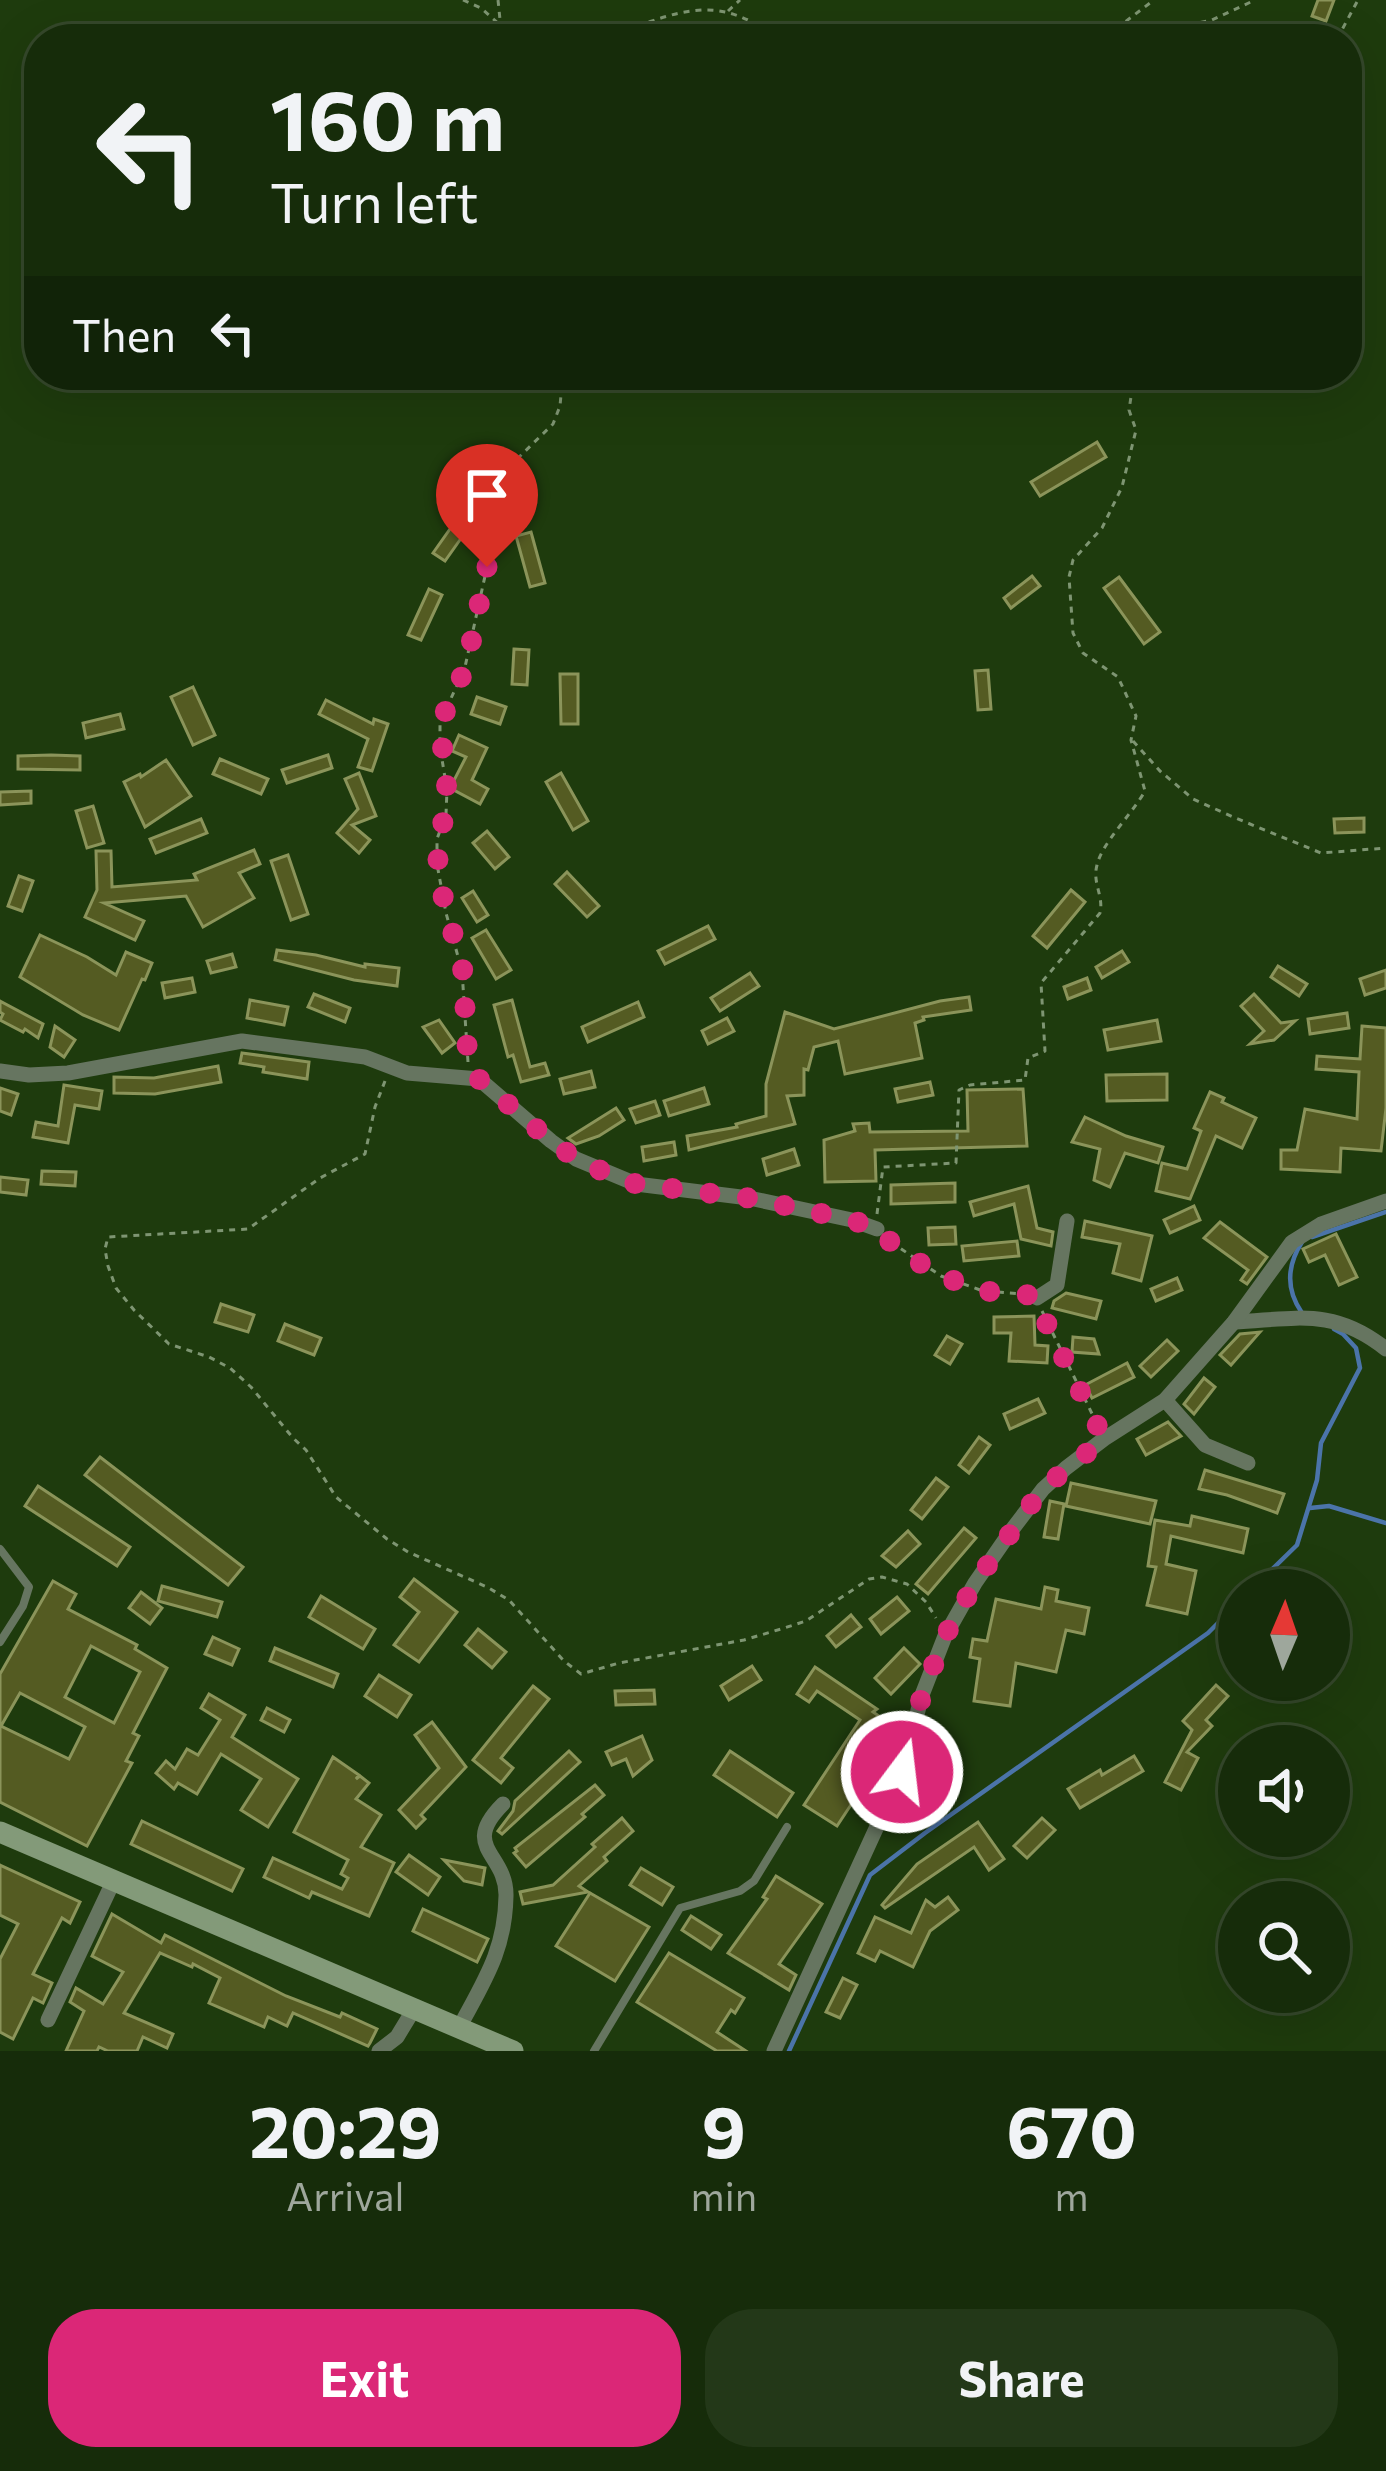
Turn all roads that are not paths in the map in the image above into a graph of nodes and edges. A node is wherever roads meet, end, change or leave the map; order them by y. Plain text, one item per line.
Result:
1 (0, 1071) edge
2 (1386, 1201) edge
3 (1067, 1221) dead end
4 (877, 1229) road end
5 (1037, 1298) road end
6 (1234, 1322) junction
7 (1386, 1349) edge
8 (1165, 1400) junction
9 (1248, 1463) dead end
10 (0, 1549) edge
11 (0, 1642) edge
12 (503, 1804) dead end
13 (787, 1827) dead end
14 (0, 1832) edge
15 (114, 1880) junction
16 (414, 2009) junction
17 (48, 2020) dead end
18 (459, 2028) junction
19 (500, 2048) edge
20 (380, 2051) edge
21 (594, 2051) edge
22 (774, 2051) edge

1 - 4 street
2 - 6 street
3 - 5 street
6 - 7 street
6 - 8 street
8 - 9 street
8 - 22 street
10 - 11 lane
12 - 18 street
13 - 21 lane
14 - 15 main road
15 - 16 main road
15 - 17 street
16 - 18 main road
16 - 20 street
18 - 19 main road

